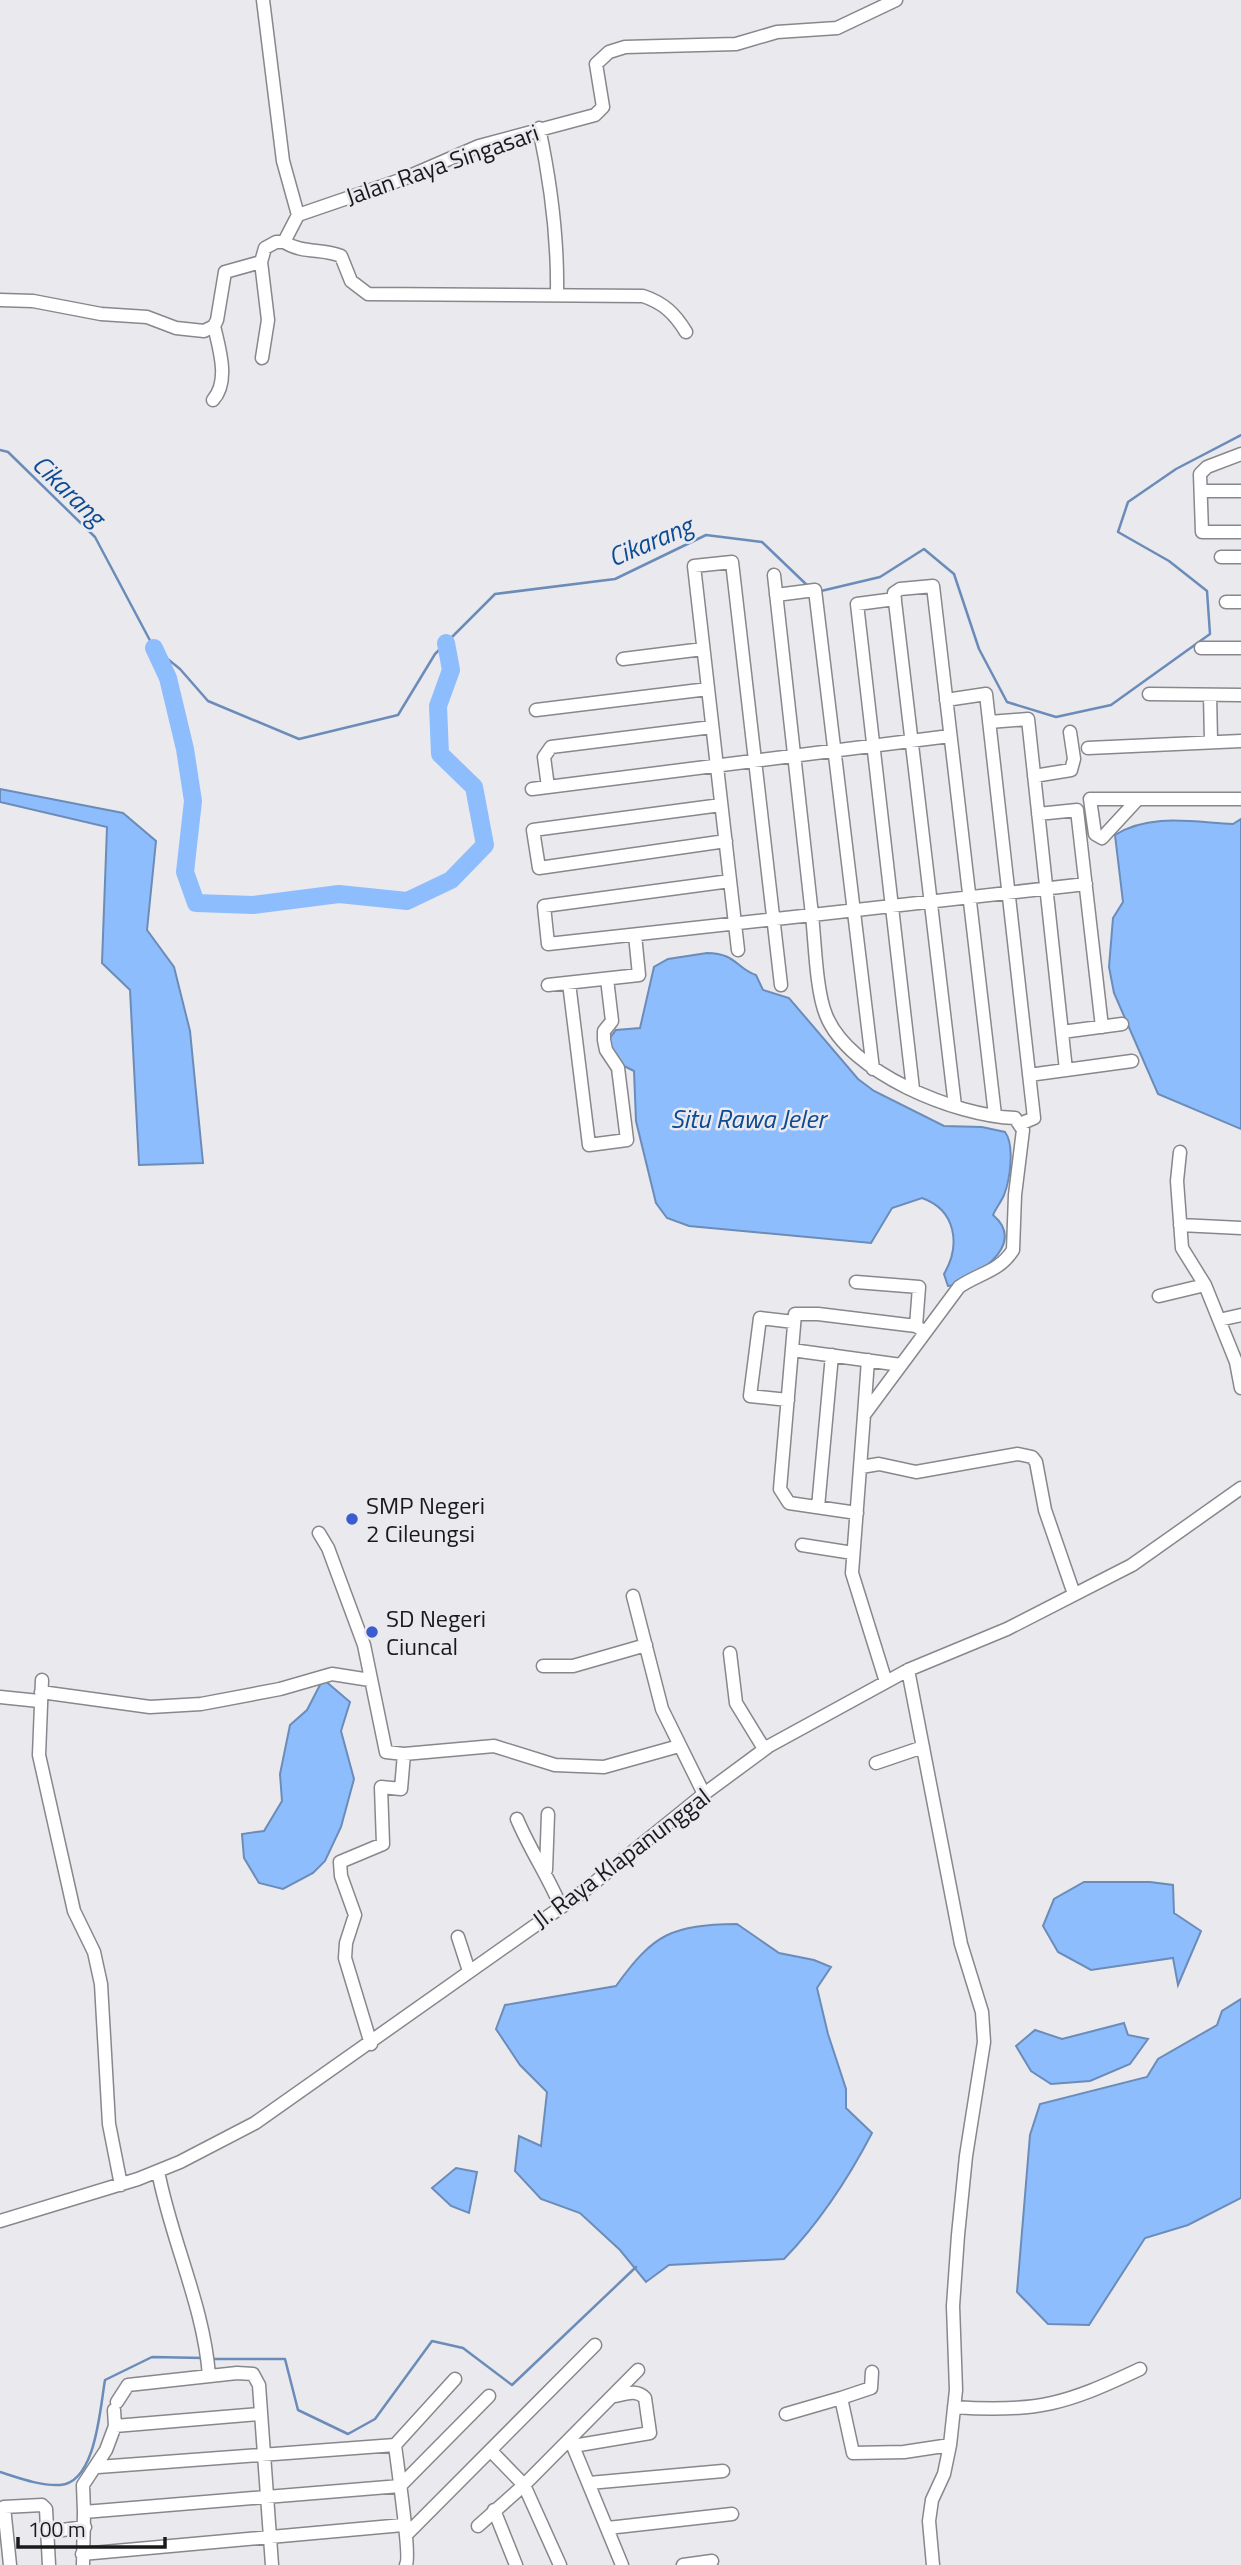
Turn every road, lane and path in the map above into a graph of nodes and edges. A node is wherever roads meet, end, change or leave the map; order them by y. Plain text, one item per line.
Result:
1 (263, 0) edge
2 (896, 0) edge
3 (539, 128) junction
4 (298, 215) junction
5 (284, 242) junction
6 (261, 262) junction
7 (557, 294) junction
8 (0, 300) edge
9 (214, 326) junction
10 (686, 332) dead end
11 (262, 358) dead end
12 (213, 400) dead end
13 (1241, 454) edge
14 (1201, 491) junction
15 (1241, 491) edge
16 (1241, 532) edge
17 (1221, 557) dead end
18 (1241, 557) edge
19 (774, 575) dead end
20 (776, 595) junction
21 (895, 599) junction
22 (1226, 602) dead end
23 (1241, 602) edge
24 (1200, 648) dead end
25 (1241, 648) edge
26 (703, 649) junction
27 (623, 659) dead end
28 (708, 689) junction
29 (1149, 694) dead end
30 (1210, 695) junction
31 (1241, 695) edge
32 (946, 701) junction
33 (536, 710) dead end
34 (989, 722) junction
35 (712, 727) junction
36 (1070, 732) dead end
37 (950, 736) junction
38 (911, 741) junction
39 (1211, 741) junction
40 (1241, 741) edge
41 (873, 746) junction
42 (1088, 748) dead end
43 (834, 750) junction
44 (794, 755) junction
45 (755, 760) junction
46 (717, 765) junction
47 (1034, 776) junction
48 (548, 787) junction
49 (531, 789) dead end
50 (1138, 799) dead end
51 (1241, 799) edge
52 (721, 805) junction
53 (1038, 814) junction
54 (726, 841) junction
55 (730, 881) junction
56 (1086, 884) junction
57 (1046, 888) junction
58 (1006, 893) junction
59 (968, 897) junction
60 (930, 902) junction
61 (892, 906) junction
62 (854, 910) junction
63 (812, 915) junction
64 (773, 919) junction
65 (735, 923) junction
66 (635, 934) junction
67 (738, 950) dead end
68 (607, 979) junction
69 (569, 983) junction
70 (548, 985) dead end
71 (781, 985) dead end
72 (1122, 1024) dead end
73 (1102, 1027) junction
74 (1062, 1032) junction
75 (1132, 1061) dead end
76 (873, 1069) junction
77 (1066, 1070) junction
78 (1029, 1075) junction
79 (913, 1089) junction
80 (955, 1106) junction
81 (995, 1115) junction
82 (1020, 1124) junction
83 (1180, 1152) dead end
84 (1180, 1225) junction
85 (1241, 1228) edge
86 (856, 1282) dead end
87 (1205, 1285) junction
88 (1159, 1296) dead end
89 (1241, 1315) edge
90 (1219, 1320) junction
91 (794, 1322) junction
92 (920, 1329) junction
93 (792, 1350) junction
94 (832, 1355) junction
95 (868, 1360) junction
96 (901, 1365) junction
97 (1241, 1388) edge
98 (788, 1401) junction
99 (864, 1415) junction
100 (860, 1466) junction
101 (1241, 1488) edge
102 (818, 1507) junction
103 (857, 1513) junction
104 (319, 1533) dead end
105 (802, 1545) dead end
106 (853, 1553) junction
107 (1074, 1594) junction
108 (633, 1596) dead end
109 (646, 1645) junction
110 (730, 1653) dead end
111 (543, 1665) dead end
112 (908, 1670) junction
113 (370, 1680) junction
114 (886, 1682) junction
115 (41, 1691) junction
116 (0, 1697) edge
117 (679, 1746) junction
118 (769, 1746) junction
119 (923, 1747) junction
120 (404, 1754) junction
121 (876, 1763) dead end
122 (704, 1794) junction
123 (548, 1814) dead end
124 (517, 1819) dead end
125 (546, 1870) junction
126 (561, 1907) junction
127 (458, 1937) dead end
128 (469, 1971) junction
129 (370, 2044) junction
130 (158, 2171) junction
131 (121, 2185) junction
132 (0, 2221) edge
133 (595, 2345) dead end
134 (1140, 2369) dead end
135 (638, 2370) dead end
136 (209, 2371) junction
137 (872, 2372) dead end
138 (455, 2379) dead end
139 (489, 2396) dead end
140 (614, 2396) junction
141 (841, 2398) junction
142 (954, 2407) junction
143 (260, 2414) junction
144 (786, 2414) dead end
145 (115, 2426) junction
146 (571, 2442) junction
147 (395, 2445) junction
148 (950, 2445) junction
149 (491, 2451) junction
150 (264, 2455) junction
151 (98, 2467) junction
152 (723, 2471) dead end
153 (589, 2483) junction
154 (524, 2485) junction
155 (400, 2486) junction
156 (265, 2498) junction
157 (494, 2510) junction
158 (84, 2512) junction
159 (732, 2514) dead end
160 (478, 2526) dead end
161 (85, 2527) junction
162 (608, 2528) junction
163 (405, 2530) junction
164 (47, 2532) junction
165 (270, 2538) junction
166 (83, 2559) edge
167 (712, 2561) dead end
168 (10, 2565) edge
169 (49, 2565) edge
170 (272, 2565) edge
171 (406, 2565) edge
172 (516, 2565) edge
173 (560, 2565) edge
174 (622, 2565) edge
175 (683, 2565) edge
176 (933, 2565) edge

1 - 4 street
2 - 3 street, Jalan Raya Singasari
3 - 4 street, Jalan Raya Singasari
3 - 7 street
4 - 5 street
5 - 6 street
5 - 7 street
6 - 9 street
6 - 11 street
7 - 10 street
8 - 9 street
9 - 12 street
13 - 14 street
14 - 15 street
14 - 16 street
17 - 18 street
19 - 20 street
20 - 43 street
20 - 44 street
21 - 32 street
21 - 38 street
21 - 41 street
22 - 23 street
24 - 25 street
26 - 27 street
26 - 28 street
26 - 45 street
28 - 33 street
28 - 35 street
29 - 30 street
30 - 31 street
30 - 39 street
32 - 34 street
32 - 37 street
34 - 47 street
34 - 58 street
35 - 46 street
35 - 48 street
36 - 47 street
37 - 38 street
37 - 59 street
38 - 41 street
38 - 60 street
39 - 40 street
39 - 42 street
41 - 43 street
41 - 61 street
43 - 44 street
43 - 62 street
44 - 45 street
44 - 63 street
45 - 46 street
45 - 64 street
46 - 48 street
46 - 52 street
47 - 53 street
48 - 49 street
50 - 51 street
52 - 54 street
52 - 54 street
53 - 56 street
53 - 57 street
54 - 55 street
55 - 65 street
55 - 66 street
56 - 57 street
56 - 73 street
57 - 58 street
57 - 74 street
58 - 59 street
58 - 78 street
59 - 60 street
59 - 81 street
60 - 61 street
60 - 80 street
61 - 62 street
61 - 79 street
62 - 63 street
62 - 76 street
63 - 64 street
63 - 76 street
64 - 65 street
64 - 71 street
65 - 66 street
65 - 67 street
66 - 68 street
68 - 69 street
68 - 69 street
69 - 70 street
72 - 73 street
73 - 74 street
74 - 77 street
75 - 77 street
76 - 79 street
77 - 78 street
78 - 82 street
79 - 80 street
80 - 81 street
81 - 82 street
82 - 92 street
83 - 84 street
84 - 85 street
84 - 87 street
86 - 92 street
87 - 88 street
87 - 90 street
89 - 90 street
90 - 97 street
91 - 92 street
91 - 93 street
91 - 98 street
92 - 96 street
93 - 94 street
93 - 98 street
94 - 95 street
94 - 102 street
95 - 96 street
95 - 99 street
96 - 99 street
98 - 102 street
99 - 100 street
100 - 103 street
100 - 107 street
101 - 107 street, Jl. Raya Klapanunggal
102 - 103 street
103 - 106 street
104 - 113 street
105 - 106 street
106 - 114 street
107 - 112 street, Jl. Raya Klapanunggal
108 - 109 street
109 - 111 street
109 - 117 street
110 - 118 street
112 - 114 street, Jl. Raya Klapanunggal
112 - 119 street
113 - 115 street
113 - 120 street
114 - 118 street, Jl. Raya Klapanunggal
115 - 116 street
115 - 131 street
117 - 120 street
117 - 122 street
118 - 122 street, Jl. Raya Klapanunggal
119 - 121 street
119 - 142 street
120 - 129 street
122 - 126 street, Jl. Raya Klapanunggal
123 - 125 street
124 - 125 street
125 - 126 street
126 - 128 street, Jl. Raya Klapanunggal
127 - 128 street
128 - 129 street, Jl. Raya Klapanunggal
129 - 130 street, Jl. Raya Klapanunggal
130 - 131 street, Jl. Raya Klapanunggal
130 - 136 street
131 - 132 street, Jl. Raya Klapanunggal
133 - 149 street
134 - 142 street
135 - 140 street
136 - 143 street
136 - 145 street
137 - 141 street
138 - 147 street
139 - 155 street
140 - 146 street
140 - 146 street
141 - 144 street
141 - 148 street
142 - 148 street
143 - 145 street
143 - 150 street
145 - 151 street
146 - 153 street
146 - 154 street
147 - 150 street
147 - 155 street
148 - 176 street
149 - 154 street
149 - 163 street
150 - 151 street
150 - 156 street
151 - 158 street
152 - 153 street
153 - 162 street
154 - 157 street
154 - 173 street
155 - 156 street
155 - 163 street
156 - 158 street
156 - 165 street
157 - 160 street
157 - 172 street
158 - 161 street
159 - 162 street
161 - 164 street
161 - 166 street
162 - 174 street
163 - 165 street
163 - 171 street
164 - 168 street
164 - 169 street
165 - 166 street
165 - 170 street
167 - 175 street

